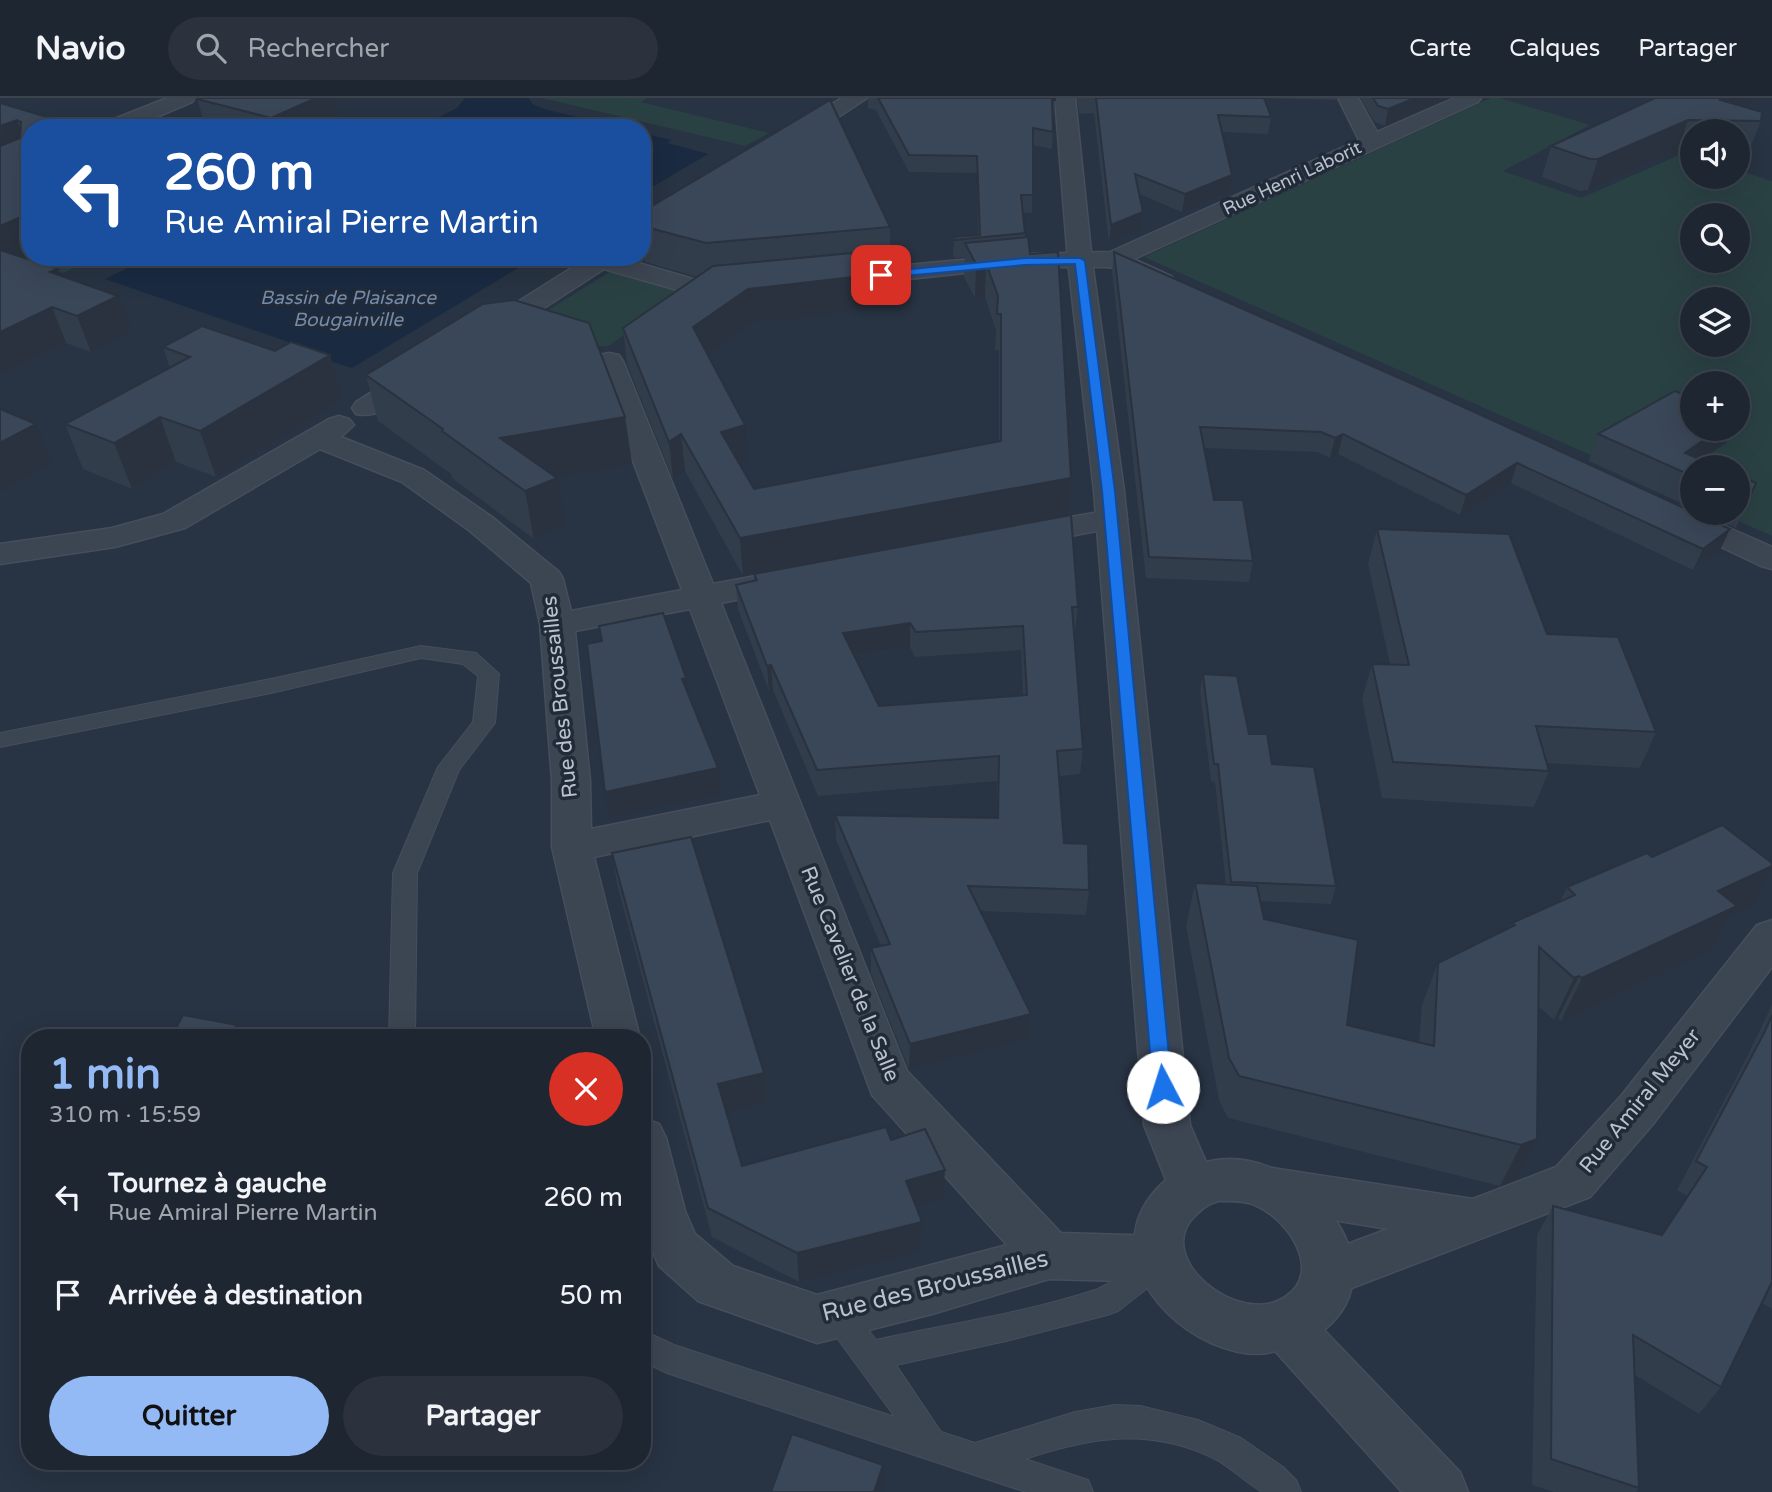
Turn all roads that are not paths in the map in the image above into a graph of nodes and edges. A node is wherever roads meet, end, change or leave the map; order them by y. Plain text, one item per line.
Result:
1 (856, 98) edge
2 (1065, 98) edge
3 (1348, 98) edge
4 (1471, 98) edge
5 (177, 100) edge
6 (133, 119) edge
7 (1371, 142) junction
8 (776, 148) edge
9 (1114, 259) junction
10 (1080, 261) junction
11 (593, 266) edge
12 (627, 266) edge
13 (788, 284) edge
14 (735, 289) edge
15 (708, 291) junction
16 (1189, 293) edge
17 (660, 324) edge
18 (498, 326) junction
19 (535, 337) edge
20 (607, 353) dead end
21 (366, 408) dead end
22 (1649, 502) edge
23 (1111, 519) junction
24 (990, 542) edge
25 (0, 554) edge
26 (1772, 559) edge
27 (815, 575) edge
28 (702, 596) junction
29 (557, 624) junction
30 (0, 740) edge
31 (783, 804) junction
32 (572, 847) junction
33 (1772, 936) edge
34 (402, 1029) edge
35 (616, 1029) edge
36 (651, 1175) edge
37 (1194, 1187) junction
38 (1272, 1189) junction
39 (1474, 1221) junction
40 (1049, 1256) junction
41 (1160, 1259) junction
42 (1328, 1274) junction
43 (837, 1313) junction
44 (1286, 1326) junction
45 (651, 1350) edge
46 (869, 1356) junction
47 (930, 1444) junction
48 (976, 1459) junction
49 (1076, 1492) edge
50 (1284, 1492) edge
51 (1440, 1492) edge

1 - 8 street
2 - 10 street
3 - 7 street
4 - 7 street, Rue Henri Laborit
5 - 6 street
7 - 9 street, Rue Henri Laborit
9 - 10 street
9 - 16 street
10 - 13 street
10 - 23 street
11 - 18 street
12 - 15 street
14 - 15 street
15 - 17 street
18 - 19 street
18 - 21 street
20 - 28 street, Rue Cavelier de la Salle
22 - 26 street
23 - 24 street
23 - 37 street
25 - 29 street, Rue des Broussailles
27 - 28 street
28 - 29 street
28 - 31 street, Rue Cavelier de la Salle
29 - 32 street, Rue des Broussailles
30 - 34 lane
31 - 32 street
31 - 40 street, Rue Cavelier de la Salle
32 - 35 street, Rue des Broussailles
33 - 39 street, Rue Amiral Meyer
36 - 43 street, Rue des Broussailles
37 - 38 street
37 - 41 street
38 - 39 street
38 - 42 street
39 - 42 street, Rue Amiral Meyer
40 - 41 street, Rue des Broussailles
40 - 43 street, Rue des Broussailles
41 - 44 street
41 - 46 lane
42 - 44 street
43 - 46 lane
44 - 51 street
45 - 47 lane
46 - 47 lane
47 - 48 lane
48 - 49 lane
48 - 50 lane

